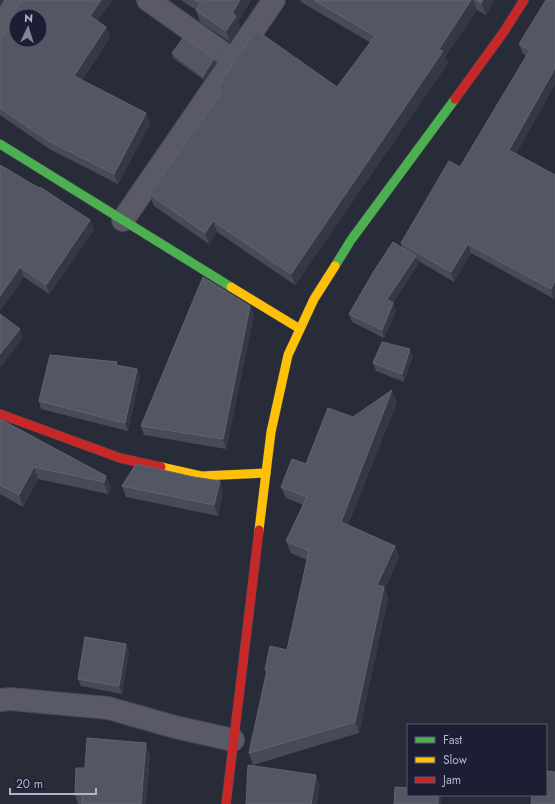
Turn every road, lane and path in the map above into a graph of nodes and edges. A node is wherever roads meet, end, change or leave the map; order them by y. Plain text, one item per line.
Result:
1 (18, 0) edge
2 (148, 0) edge
3 (274, 0) edge
4 (524, 0) edge
5 (0, 26) edge
6 (233, 60) junction
7 (0, 144) edge
8 (123, 220) junction
9 (300, 329) junction
10 (0, 414) edge
11 (266, 473) junction
12 (0, 700) edge
13 (233, 743) junction
14 (226, 804) edge

1 - 5 street
2 - 6 street
3 - 6 street
4 - 9 street
6 - 8 street
7 - 8 street
8 - 9 street
9 - 11 street
10 - 11 street
11 - 13 street
12 - 13 street
13 - 14 street

